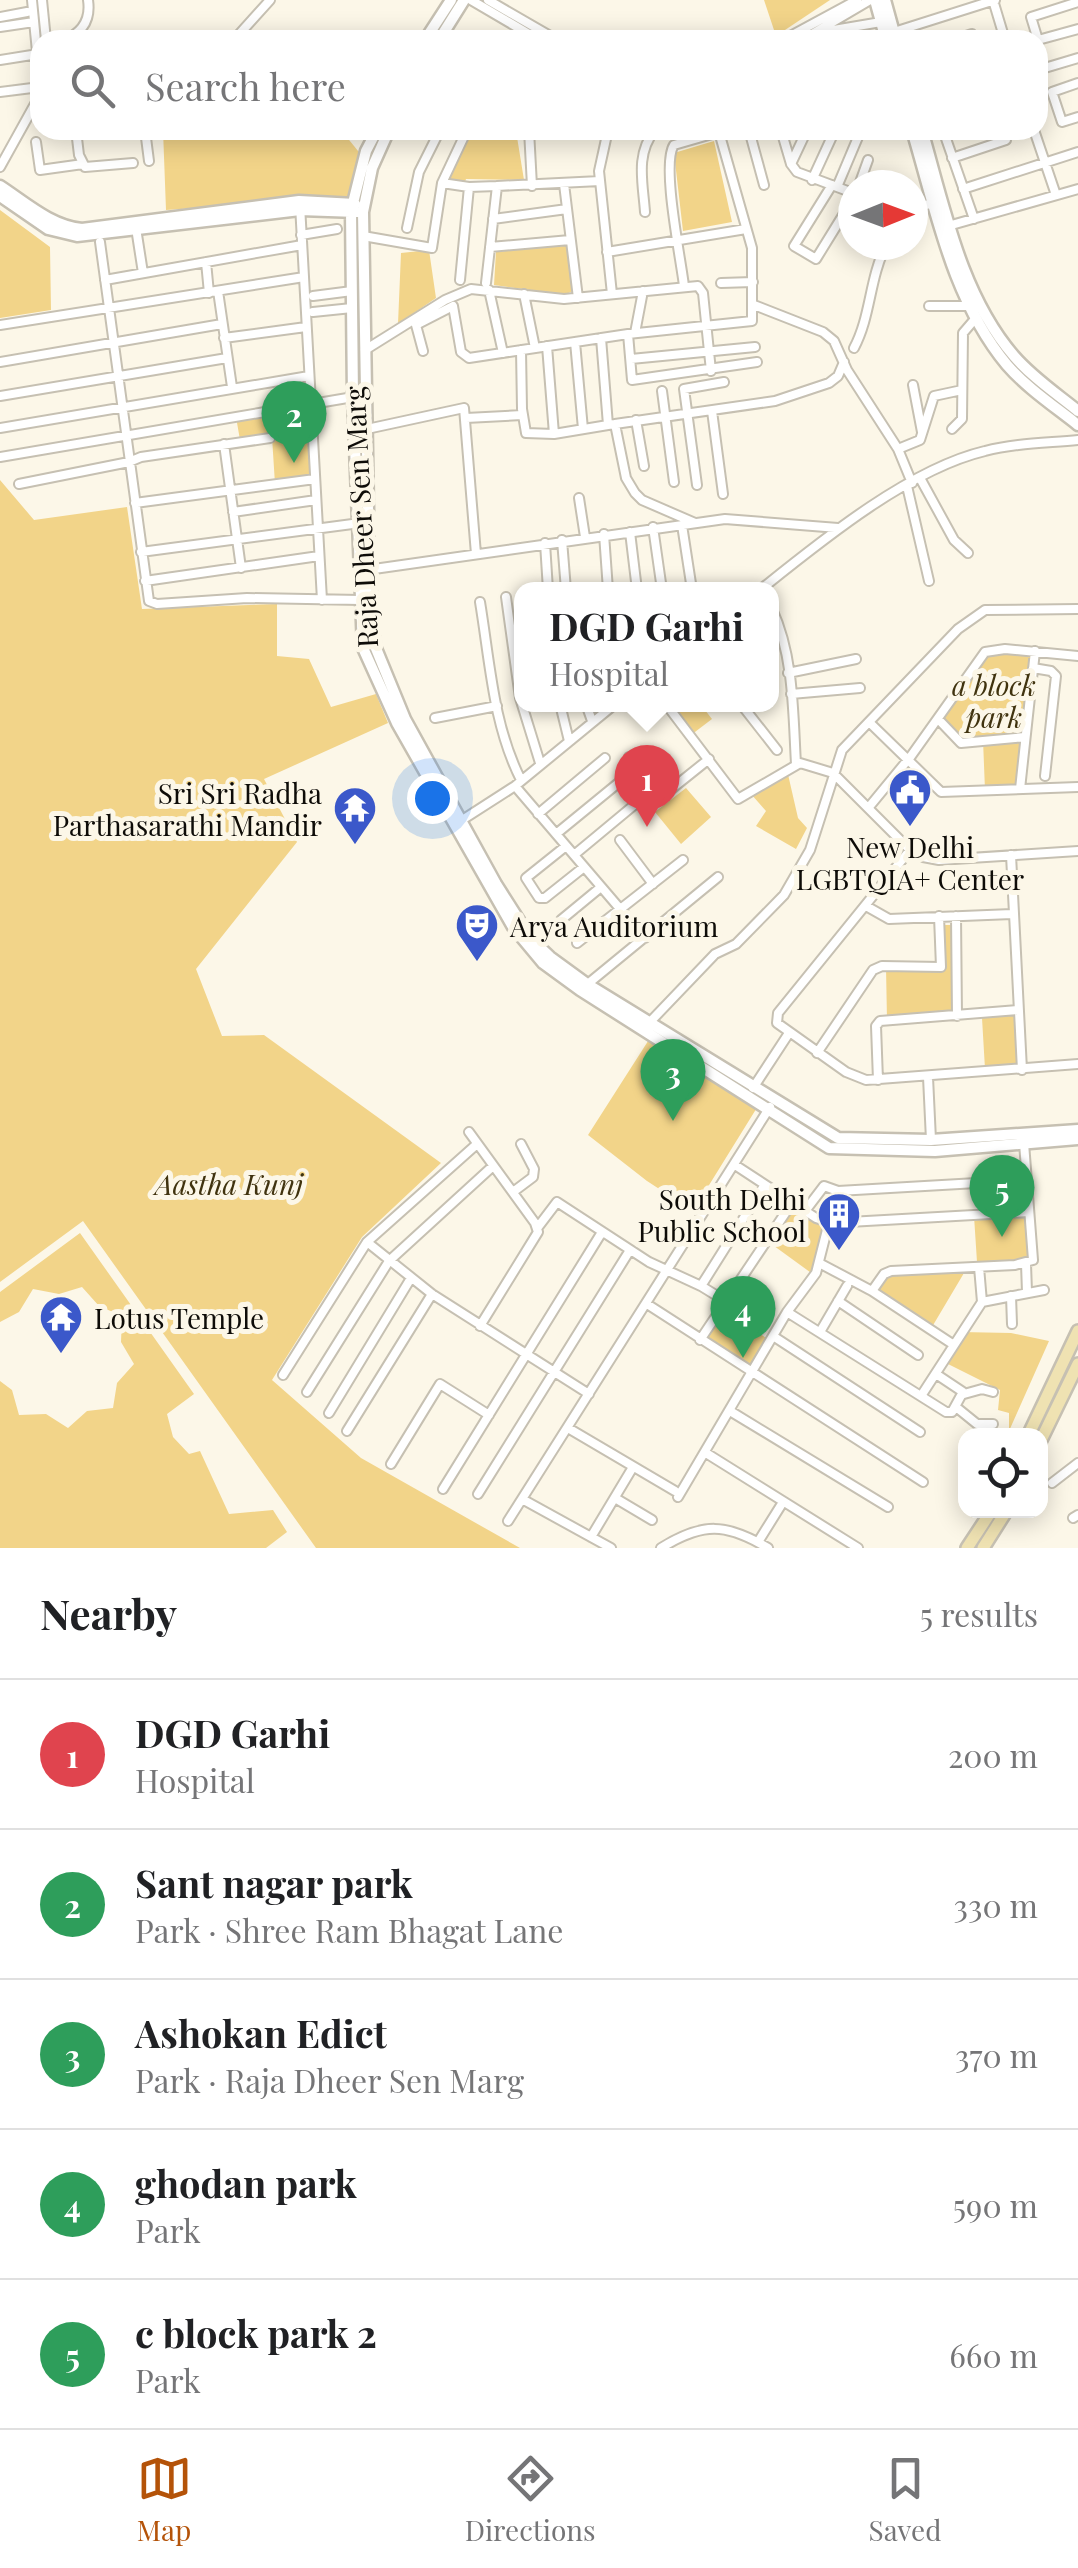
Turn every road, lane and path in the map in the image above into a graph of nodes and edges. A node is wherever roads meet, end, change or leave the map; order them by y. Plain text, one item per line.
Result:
1 (29, 0) edge
2 (42, 0) edge
3 (88, 0) edge
4 (270, 0) edge
5 (451, 0) edge
6 (467, 0) edge
7 (488, 0) edge
8 (856, 0) edge
9 (873, 0) edge
10 (885, 0) edge
11 (994, 0) edge
12 (1078, 2) edge
13 (27, 12) junction
14 (0, 17) edge
15 (32, 22) junction
16 (882, 22) junction
17 (0, 28) edge
18 (1078, 29) edge
19 (36, 30) edge
20 (41, 30) edge
21 (77, 30) edge
22 (243, 30) edge
23 (432, 30) edge
24 (445, 30) edge
25 (521, 30) edge
26 (540, 30) edge
27 (801, 30) edge
28 (821, 30) edge
29 (855, 30) edge
30 (887, 30) edge
31 (891, 30) edge
32 (911, 30) edge
33 (1003, 30) edge
34 (1035, 30) edge
35 (1048, 37) edge
36 (30, 55) edge
37 (1078, 58) edge
38 (0, 60) edge
39 (1048, 67) edge
40 (1078, 83) edge
41 (30, 87) edge
42 (0, 92) edge
43 (30, 113) edge
44 (1078, 117) edge
45 (0, 139) edge
46 (78, 140) edge
47 (146, 140) edge
48 (372, 140) edge
49 (385, 140) edge
50 (435, 140) edge
51 (462, 140) edge
52 (530, 140) edge
53 (605, 140) edge
54 (647, 140) edge
55 (691, 140) edge
56 (724, 140) edge
57 (752, 140) edge
58 (784, 140) edge
59 (801, 140) edge
60 (830, 140) edge
61 (857, 140) edge
62 (915, 140) edge
63 (924, 140) edge
64 (946, 140) edge
65 (1006, 140) edge
66 (1037, 140) edge
67 (36, 142) dead end
68 (12, 146) junction
69 (1078, 152) edge
70 (952, 158) junction
71 (149, 160) dead end
72 (868, 160) dead end
73 (134, 163) dead end
74 (1045, 163) junction
75 (83, 164) junction
76 (790, 164) junction
77 (0, 167) edge
78 (864, 170) edge
79 (812, 180) junction
80 (600, 181) junction
81 (442, 183) junction
82 (564, 184) junction
83 (0, 186) edge
84 (497, 186) junction
85 (532, 186) junction
86 (764, 186) dead end
87 (834, 186) junction
88 (469, 187) junction
89 (838, 188) edge
90 (963, 189) junction
91 (1078, 189) edge
92 (1056, 195) junction
93 (0, 196) edge
94 (934, 204) junction
95 (300, 205) junction
96 (928, 205) edge
97 (352, 207) junction
98 (566, 209) junction
99 (645, 212) dead end
100 (493, 219) junction
101 (974, 219) junction
102 (838, 222) edge
103 (136, 226) junction
104 (946, 227) junction
105 (407, 228) dead end
106 (337, 229) dead end
107 (746, 229) junction
108 (301, 235) junction
109 (362, 236) junction
110 (570, 240) junction
111 (678, 240) junction
112 (100, 242) dead end
113 (302, 246) junction
114 (490, 247) junction
115 (608, 252) junction
116 (878, 260) edge
117 (206, 262) junction
118 (143, 273) junction
119 (304, 277) junction
120 (105, 280) junction
121 (460, 280) dead end
122 (753, 282) junction
123 (721, 284) dead end
124 (487, 286) junction
125 (684, 286) junction
126 (352, 291) junction
127 (642, 291) junction
128 (214, 292) junction
129 (524, 294) junction
130 (612, 294) junction
131 (313, 296) dead end
132 (578, 298) junction
133 (754, 305) junction
134 (930, 306) dead end
135 (968, 306) junction
136 (352, 308) junction
137 (109, 310) junction
138 (314, 312) dead end
139 (975, 320) junction
140 (222, 324) junction
141 (0, 325) edge
142 (706, 326) junction
143 (306, 327) junction
144 (632, 334) junction
145 (224, 338) junction
146 (602, 338) junction
147 (113, 342) junction
148 (575, 342) junction
149 (548, 346) junction
150 (754, 347) dead end
151 (535, 348) junction
152 (854, 348) dead end
153 (365, 350) junction
154 (522, 350) junction
155 (708, 350) junction
156 (423, 351) dead end
157 (503, 353) junction
158 (227, 358) junction
159 (631, 359) junction
160 (844, 361) junction
161 (0, 362) edge
162 (758, 362) dead end
163 (710, 371) junction
164 (309, 376) junction
165 (118, 378) junction
166 (724, 382) dead end
167 (914, 385) dead end
168 (232, 386) junction
169 (662, 390) dead end
170 (962, 390) junction
171 (0, 396) edge
172 (359, 396) junction
173 (311, 405) junction
174 (122, 406) junction
175 (712, 411) junction
176 (1078, 411) edge
177 (688, 413) junction
178 (522, 415) junction
179 (663, 415) junction
180 (236, 417) junction
181 (466, 418) junction
182 (636, 420) junction
183 (612, 424) junction
184 (1078, 425) edge
185 (0, 428) edge
186 (367, 428) junction
187 (583, 429) junction
188 (952, 429) dead end
189 (554, 434) junction
190 (126, 436) junction
191 (923, 436) junction
192 (270, 438) dead end
193 (1078, 440) edge
194 (240, 442) junction
195 (224, 444) junction
196 (898, 450) junction
197 (0, 457) edge
198 (129, 462) junction
199 (644, 466) dead end
200 (315, 479) junction
201 (674, 482) dead end
202 (913, 483) junction
203 (18, 484) dead end
204 (698, 485) dead end
205 (230, 490) junction
206 (723, 494) dead end
207 (579, 498) dead end
208 (316, 500) junction
209 (135, 503) junction
210 (233, 512) junction
211 (363, 523) junction
212 (695, 523) junction
213 (682, 525) junction
214 (653, 527) junction
215 (838, 528) junction
216 (318, 529) junction
217 (630, 532) junction
218 (604, 534) junction
219 (585, 536) junction
220 (237, 540) junction
221 (562, 540) junction
222 (545, 543) junction
223 (142, 552) junction
224 (968, 553) dead end
225 (476, 554) junction
226 (319, 556) junction
227 (241, 568) junction
228 (364, 571) junction
229 (929, 581) dead end
230 (145, 582) junction
231 (547, 582) edge
232 (565, 582) edge
233 (607, 582) edge
234 (636, 582) edge
235 (661, 582) edge
236 (691, 582) edge
237 (770, 582) edge
238 (506, 597) dead end
239 (322, 600) junction
240 (360, 600) junction
241 (480, 602) dead end
242 (1078, 609) edge
243 (779, 627) edge
244 (1035, 651) junction
245 (514, 655) edge
246 (1078, 656) edge
247 (856, 659) dead end
248 (1033, 668) junction
249 (788, 673) junction
250 (860, 688) dead end
251 (791, 694) junction
252 (496, 706) junction
253 (524, 712) edge
254 (562, 712) edge
255 (589, 712) edge
256 (605, 712) edge
257 (672, 712) edge
258 (747, 712) edge
259 (435, 718) dead end
260 (938, 719) junction
261 (592, 722) junction
262 (869, 722) junction
263 (1026, 737) junction
264 (570, 741) junction
265 (777, 750) dead end
266 (630, 757) dead end
267 (605, 758) dead end
268 (708, 759) junction
269 (908, 760) junction
270 (540, 764) junction
271 (796, 764) junction
272 (833, 773) junction
273 (1045, 776) dead end
274 (622, 780) dead end
275 (518, 783) junction
276 (1078, 787) edge
277 (1020, 789) junction
278 (664, 795) junction
279 (868, 807) junction
280 (538, 814) junction
281 (459, 822) junction
282 (556, 834) junction
283 (620, 840) dead end
284 (566, 846) junction
285 (910, 850) junction
286 (1078, 851) edge
287 (574, 855) junction
288 (1010, 855) junction
289 (684, 860) dead end
290 (584, 867) junction
291 (718, 877) dead end
292 (653, 884) junction
293 (601, 887) junction
294 (866, 906) junction
295 (620, 910) junction
296 (1012, 914) junction
297 (939, 916) junction
298 (956, 916) junction
299 (561, 920) dead end
300 (644, 938) junction
301 (577, 943) dead end
302 (584, 987) junction
303 (1018, 1010) junction
304 (957, 1016) junction
305 (650, 1023) junction
306 (789, 1033) junction
307 (816, 1053) junction
308 (1078, 1064) edge
309 (1022, 1070) junction
310 (928, 1077) junction
311 (878, 1080) junction
312 (752, 1088) junction
313 (771, 1105) junction
314 (1078, 1130) edge
315 (469, 1132) dead end
316 (1024, 1139) junction
317 (1078, 1139) edge
318 (931, 1140) junction
319 (477, 1144) junction
320 (521, 1144) dead end
321 (494, 1166) junction
322 (734, 1166) junction
323 (764, 1186) junction
324 (512, 1192) junction
325 (792, 1203) junction
326 (805, 1211) junction
327 (1029, 1212) junction
328 (996, 1214) junction
329 (829, 1222) junction
330 (538, 1227) junction
331 (602, 1232) junction
332 (367, 1242) junction
333 (630, 1250) junction
334 (389, 1261) junction
335 (821, 1264) junction
336 (1026, 1264) junction
337 (979, 1267) junction
338 (669, 1271) junction
339 (411, 1278) junction
340 (701, 1286) junction
341 (847, 1286) dead end
342 (1044, 1290) dead end
343 (872, 1291) junction
344 (1028, 1292) junction
345 (432, 1294) junction
346 (1010, 1296) junction
347 (838, 1301) junction
348 (727, 1302) junction
349 (982, 1302) junction
350 (647, 1304) junction
351 (787, 1312) junction
352 (1012, 1324) dead end
353 (480, 1326) junction
354 (1078, 1331) edge
355 (820, 1332) junction
356 (773, 1336) junction
357 (700, 1340) junction
358 (954, 1345) junction
359 (527, 1354) junction
360 (918, 1355) dead end
361 (1078, 1364) edge
362 (555, 1371) junction
363 (753, 1373) junction
364 (936, 1374) junction
365 (284, 1376) dead end
366 (307, 1392) dead end
367 (993, 1392) dead end
368 (589, 1394) junction
369 (964, 1394) junction
370 (921, 1396) junction
371 (956, 1407) junction
372 (730, 1410) junction
373 (330, 1413) dead end
374 (489, 1414) junction
375 (993, 1424) dead end
376 (568, 1428) junction
377 (1032, 1428) edge
378 (1047, 1428) edge
379 (346, 1431) dead end
380 (920, 1432) dead end
381 (706, 1453) junction
382 (1078, 1463) edge
383 (391, 1464) dead end
384 (634, 1467) junction
385 (923, 1482) dead end
386 (1052, 1483) dead end
387 (443, 1489) dead end
388 (478, 1494) dead end
389 (614, 1498) junction
390 (522, 1499) junction
391 (783, 1502) junction
392 (888, 1507) dead end
393 (987, 1518) edge
394 (1003, 1518) edge
395 (652, 1520) dead end
396 (508, 1521) dead end
397 (591, 1537) junction
398 (758, 1542) junction
399 (611, 1548) edge
400 (662, 1548) edge
401 (768, 1548) edge
402 (858, 1548) edge
403 (967, 1548) edge
404 (983, 1548) edge

1 - 13 street
1 - 15 street
2 - 20 street
3 - 21 street
4 - 22 street
5 - 23 street
6 - 24 street
6 - 25 street
7 - 26 street
8 - 27 street
9 - 16 street
9 - 28 street
10 - 31 street
11 - 32 street
11 - 33 street
12 - 34 street
13 - 14 street
13 - 15 street
15 - 17 street
15 - 19 street
16 - 29 street
16 - 30 street
18 - 35 street
36 - 38 street
37 - 39 street
40 - 44 street
41 - 42 street
43 - 68 street
45 - 68 street
46 - 75 street
47 - 71 street
48 - 97 street, Raja Dheer Sen Marg
49 - 97 street, Raja Dheer Sen Marg
50 - 105 street
51 - 81 street
52 - 85 street
53 - 80 street
54 - 99 street
55 - 111 street
56 - 107 street
57 - 86 street
58 - 76 street
59 - 76 street
60 - 79 street
61 - 87 street
62 - 94 street
63 - 104 street
64 - 70 street
65 - 70 street
66 - 74 street
67 - 75 street
68 - 77 street
69 - 74 street
70 - 90 street
72 - 78 street
73 - 75 street
74 - 90 street
74 - 92 street
76 - 79 street
79 - 87 street
80 - 82 street
80 - 115 street
81 - 88 street
81 - 109 street
82 - 85 street
82 - 98 street
83 - 103 street
84 - 85 street
84 - 88 street
84 - 100 street
87 - 89 street
87 - 102 street
88 - 121 street
90 - 101 street
91 - 92 street
92 - 101 street
93 - 103 street
94 - 96 street
94 - 104 street
95 - 97 street
95 - 103 street
95 - 108 street
97 - 109 street, Raja Dheer Sen Marg
97 - 126 street, Raja Dheer Sen Marg
98 - 100 street
98 - 110 street
100 - 114 street
101 - 104 street
103 - 118 street
104 - 135 street
104 - 176 street
106 - 108 street
107 - 111 street
107 - 122 street
108 - 113 street
109 - 153 street, Raja Dheer Sen Marg
110 - 114 street
110 - 132 street
111 - 115 street
111 - 125 street
112 - 120 street
113 - 117 street
113 - 119 street
114 - 124 street
115 - 130 street
116 - 152 street
117 - 118 street
117 - 128 street
118 - 120 street
119 - 128 street
119 - 143 street
120 - 137 street
122 - 123 street
122 - 133 street
124 - 129 street
124 - 153 street
124 - 157 street
125 - 127 street
125 - 142 street
126 - 131 street
126 - 136 street, Raja Dheer Sen Marg
127 - 130 street
127 - 144 street
128 - 137 street
128 - 140 street
129 - 132 street
129 - 151 street
130 - 132 street
133 - 142 street
133 - 160 street
134 - 135 street
135 - 139 street
136 - 138 street
136 - 172 street, Raja Dheer Sen Marg
137 - 141 street
137 - 147 street
139 - 170 street
139 - 184 street
140 - 145 street
140 - 147 street
142 - 144 street
142 - 155 street
143 - 145 street
143 - 164 street
144 - 146 street
144 - 159 street
145 - 158 street
146 - 148 street
146 - 183 street
147 - 161 street
147 - 165 street
148 - 149 street
148 - 187 street
149 - 151 street
149 - 189 street
150 - 155 street
151 - 154 street
153 - 172 street, Raja Dheer Sen Marg
154 - 157 street
154 - 178 street
155 - 159 street
155 - 163 street
156 - 157 street
158 - 165 street
158 - 168 street
159 - 163 street
160 - 175 street
160 - 196 street
162 - 163 street
164 - 168 street
164 - 173 street
165 - 171 street
165 - 174 street
166 - 177 street
167 - 191 street
168 - 174 street
169 - 179 street
170 - 188 street
170 - 191 street
172 - 173 street
172 - 186 street, Raja Dheer Sen Marg
172 - 211 street, Raja Dheer Sen Marg
173 - 180 street
173 - 200 street
174 - 185 street
174 - 190 street
175 - 177 street
175 - 206 street
177 - 179 street
177 - 204 street
178 - 181 street
178 - 189 street
179 - 182 street
179 - 201 street
180 - 190 street
180 - 194 street
181 - 186 street
181 - 225 street
182 - 183 street
182 - 199 street
183 - 187 street
183 - 212 street
186 - 211 street, Raja Dheer Sen Marg
187 - 189 street
190 - 197 street
190 - 198 street
191 - 196 street
192 - 194 street
193 - 202 street
194 - 195 street
195 - 198 street
195 - 205 street
196 - 202 street
198 - 203 street
198 - 209 street
200 - 205 street
200 - 208 street
202 - 215 street
202 - 224 street
202 - 229 street
205 - 209 street
205 - 210 street
207 - 219 street
208 - 210 street
208 - 216 street
209 - 223 street
210 - 220 street
211 - 216 street
211 - 228 street, Raja Dheer Sen Marg
212 - 213 street
212 - 215 street
213 - 214 street
213 - 236 street
214 - 217 street
214 - 235 street
215 - 237 street
216 - 220 street
216 - 226 street
217 - 218 street
217 - 234 street
218 - 219 street
218 - 233 street
219 - 221 street
220 - 223 street
220 - 227 street
221 - 222 street
221 - 232 street
222 - 225 street
222 - 231 street
223 - 230 street
225 - 228 street
226 - 227 street
226 - 239 street
227 - 230 street
228 - 240 street, Raja Dheer Sen Marg
228 - 281 street, Raja Dheer Sen Marg
230 - 239 street
238 - 245 street
239 - 240 street
240 - 281 street, Raja Dheer Sen Marg
241 - 252 street
242 - 262 street
243 - 249 street
244 - 246 street
244 - 248 street
244 - 260 street
247 - 249 street
248 - 263 street
248 - 273 street
249 - 251 street
250 - 251 street
251 - 271 street
252 - 259 street
252 - 275 street
253 - 270 street
254 - 264 street
255 - 261 street
256 - 261 street
257 - 268 street
258 - 265 street
260 - 263 street
260 - 269 street
261 - 264 street
262 - 269 street
262 - 272 street
263 - 277 street
264 - 270 street
266 - 278 street
267 - 280 street
268 - 271 street
268 - 278 street
269 - 277 street
269 - 279 street
270 - 275 street
271 - 272 street
272 - 279 street
272 - 305 street
274 - 282 street
275 - 280 street
275 - 281 street
276 - 277 street
278 - 287 street
279 - 285 street
280 - 282 street
281 - 302 street, Raja Dheer Sen Marg
282 - 284 street
283 - 292 street
284 - 287 street
284 - 290 street
285 - 288 street
285 - 294 street
286 - 288 street
287 - 290 street
288 - 296 street
289 - 292 street
290 - 293 street
291 - 300 street
292 - 295 street
293 - 295 street
293 - 299 street
294 - 297 street
294 - 306 street
295 - 300 street
295 - 301 street
296 - 298 street
296 - 303 street
297 - 298 street
297 - 307 street
298 - 304 street
300 - 302 street
302 - 305 street, Raja Dheer Sen Marg
302 - 313 street, Raja Dheer Sen Marg
303 - 304 street
303 - 309 street
304 - 311 street
305 - 312 street, Raja Dheer Sen Marg
306 - 307 street
306 - 312 street
307 - 311 street
308 - 309 street
309 - 310 street
310 - 311 street
310 - 318 street
312 - 313 street, Raja Dheer Sen Marg
313 - 316 street, Raja Dheer Sen Marg
313 - 318 street, Raja Dheer Sen Marg
313 - 322 street
314 - 316 street, Raja Dheer Sen Marg
315 - 319 street
316 - 317 street, Raja Dheer Sen Marg
316 - 318 street, Raja Dheer Sen Marg
316 - 327 street
319 - 321 street
319 - 332 street
320 - 324 street
321 - 324 street
321 - 334 street
322 - 323 street
322 - 338 street
323 - 325 street
323 - 340 street
324 - 330 street
325 - 326 street
325 - 348 street
326 - 328 street
326 - 329 street
327 - 328 street
327 - 336 street
328 - 329 street
329 - 335 street
330 - 331 street
330 - 353 street
331 - 333 street
331 - 359 street
332 - 334 street
332 - 365 street
333 - 338 street
333 - 362 street
334 - 339 street
334 - 366 street
335 - 343 street
335 - 351 street
336 - 337 street
336 - 344 street
337 - 343 street
337 - 349 street
338 - 340 street
338 - 350 street
339 - 345 street
339 - 373 street
340 - 348 street
341 - 347 street
342 - 344 street
343 - 358 street
344 - 346 street
345 - 353 street
345 - 379 street
346 - 349 street
346 - 352 street
347 - 355 street
347 - 360 street
348 - 357 street
349 - 358 street
350 - 357 street
350 - 368 street
351 - 355 street
351 - 356 street
353 - 359 street
354 - 377 main road
355 - 370 street
356 - 363 street
356 - 380 street
357 - 363 street
358 - 364 street
359 - 362 street
359 - 374 street
361 - 378 main road
362 - 368 street
362 - 388 street
363 - 372 street
363 - 385 street
364 - 369 street
364 - 370 street
367 - 369 street
368 - 376 street
369 - 371 street
370 - 371 street
371 - 375 street
372 - 381 street
372 - 392 street
374 - 383 street
374 - 387 street
376 - 384 street
376 - 390 street
381 - 384 street
381 - 391 street
382 - 386 street
384 - 389 street
389 - 395 street
389 - 397 street
390 - 396 street
390 - 397 street
391 - 398 street
391 - 402 street
393 - 403 main road
394 - 404 main road
397 - 399 street
398 - 400 street
398 - 401 street

